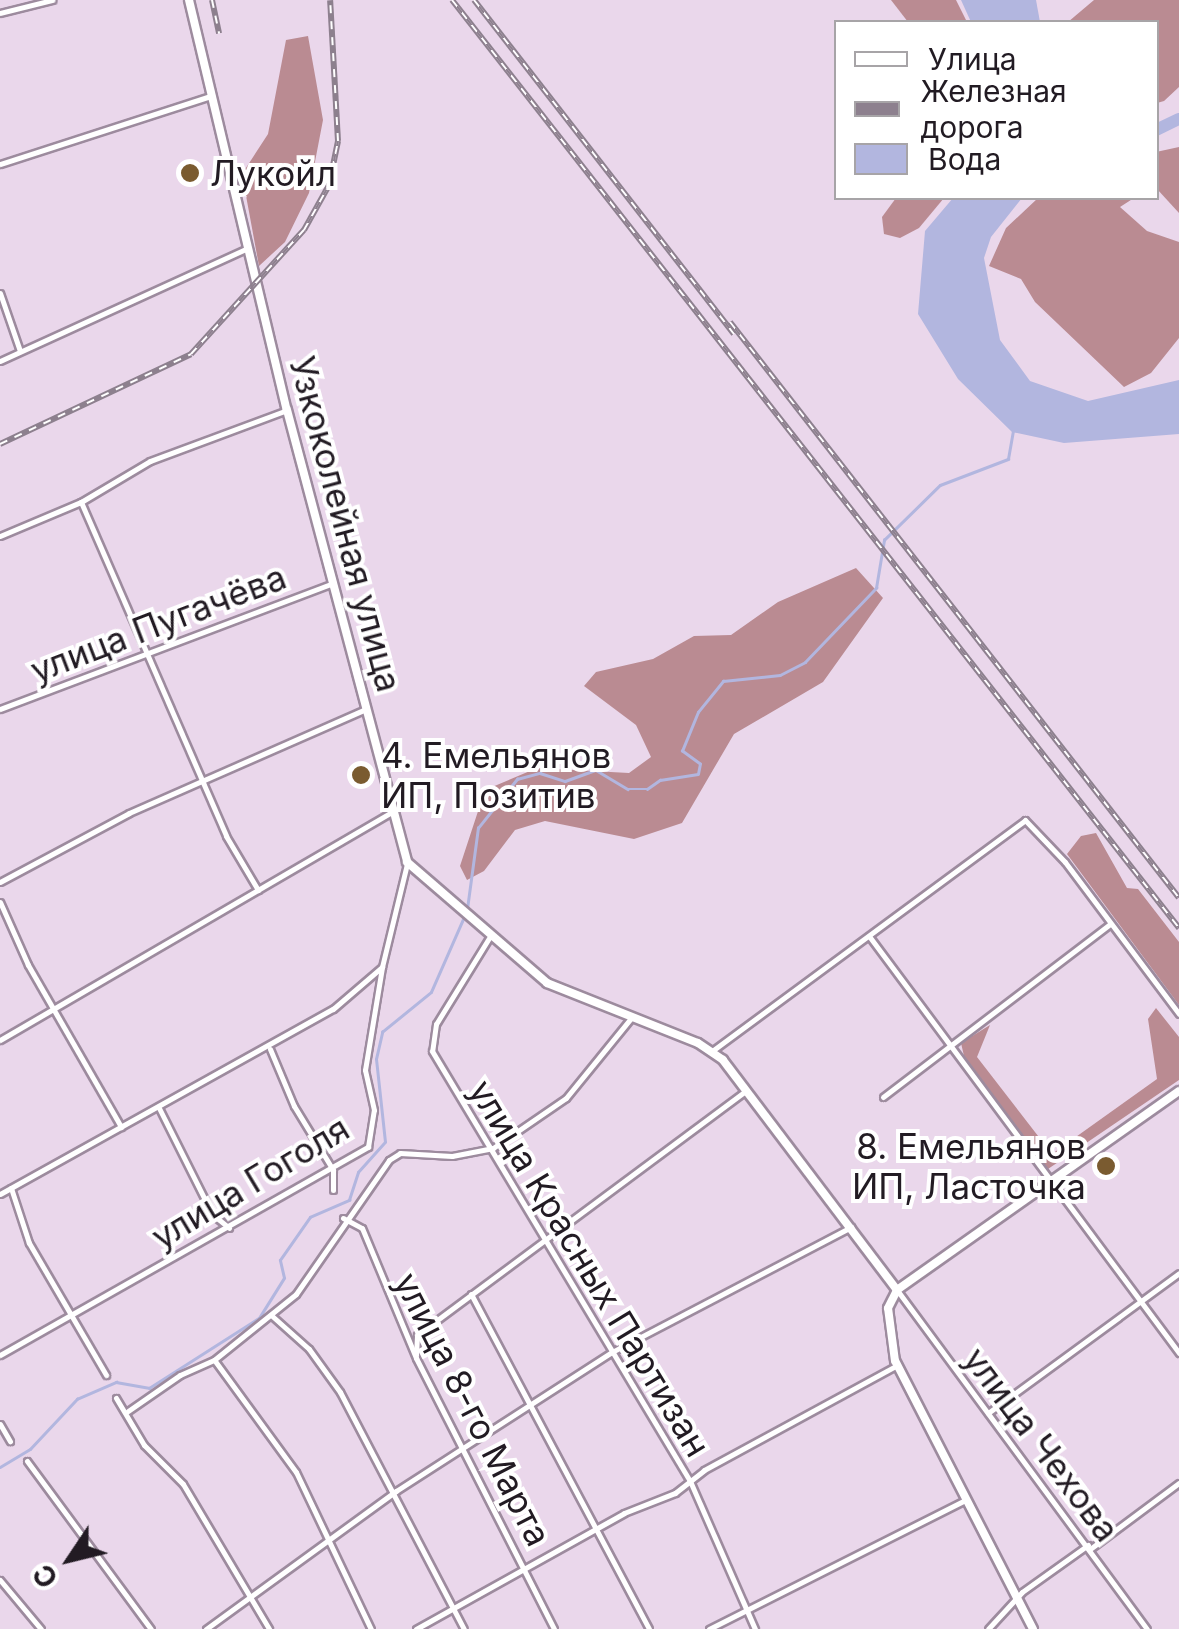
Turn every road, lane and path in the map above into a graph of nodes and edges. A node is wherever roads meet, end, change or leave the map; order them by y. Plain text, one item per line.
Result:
1 (52, 0) edge
2 (189, 0) edge
3 (0, 13) edge
4 (211, 96) junction
5 (0, 164) edge
6 (249, 247) junction
7 (0, 293) edge
8 (20, 352) junction
9 (0, 360) edge
10 (287, 410) junction
11 (81, 502) junction
12 (0, 536) edge
13 (333, 583) junction
14 (146, 654) junction
15 (366, 708) junction
16 (0, 709) edge
17 (202, 779) junction
18 (393, 812) junction
19 (407, 862) junction
20 (0, 882) edge
21 (258, 890) junction
22 (0, 902) edge
23 (1110, 924) junction
24 (870, 936) junction
25 (489, 938) junction
26 (382, 968) junction
27 (56, 1010) junction
28 (1179, 1014) edge
29 (632, 1015) junction
30 (0, 1040) edge
31 (950, 1046) junction
32 (270, 1048) junction
33 (712, 1051) junction
34 (749, 1089) junction
35 (1179, 1090) edge
36 (883, 1097) dead end
37 (160, 1108) junction
38 (121, 1127) junction
39 (487, 1150) junction
40 (333, 1170) junction
41 (1051, 1182) junction
42 (12, 1188) junction
43 (333, 1190) dead end
44 (0, 1194) edge
45 (342, 1218) dead end
46 (350, 1223) junction
47 (850, 1227) junction
48 (229, 1228) junction
49 (545, 1241) junction
50 (1179, 1274) edge
51 (897, 1290) junction
52 (471, 1294) junction
53 (1140, 1301) junction
54 (74, 1312) junction
55 (271, 1315) junction
56 (612, 1352) junction
57 (1179, 1353) edge
58 (0, 1354) edge
59 (416, 1358) junction
60 (214, 1360) junction
61 (897, 1366) junction
62 (106, 1375) dead end
63 (116, 1398) dead end
64 (534, 1403) junction
65 (128, 1411) junction
66 (988, 1413) junction
67 (0, 1424) edge
68 (10, 1441) dead end
69 (460, 1448) junction
70 (27, 1461) dead end
71 (690, 1481) junction
72 (1179, 1483) edge
73 (396, 1491) junction
74 (966, 1500) junction
75 (600, 1528) junction
76 (330, 1540) junction
77 (1089, 1547) junction
78 (525, 1568) junction
79 (0, 1580) edge
80 (250, 1598) junction
81 (1019, 1600) junction
82 (454, 1609) junction
83 (750, 1610) junction
84 (41, 1629) edge
85 (151, 1629) edge
86 (206, 1629) edge
87 (268, 1629) edge
88 (371, 1629) edge
89 (416, 1629) edge
90 (464, 1629) edge
91 (554, 1629) edge
92 (649, 1629) edge
93 (709, 1629) edge
94 (755, 1629) edge
95 (988, 1629) edge
96 (1034, 1629) edge
97 (1147, 1629) edge

1 - 3 street
2 - 4 street, Узкоколейная улица
4 - 5 street
4 - 6 street, Узкоколейная улица
6 - 8 street
6 - 10 street, Узкоколейная улица
7 - 8 street
8 - 9 street
10 - 11 street
10 - 13 street, Узкоколейная улица
11 - 12 street
11 - 14 street
13 - 14 street, улица Пугачёва
13 - 15 street, Узкоколейная улица
14 - 16 street, улица Пугачёва
14 - 17 street
15 - 17 street
15 - 18 street, Узкоколейная улица
17 - 20 street
17 - 21 street
18 - 19 street, Узкоколейная улица
18 - 21 street
19 - 25 street, Узкоколейная улица
19 - 26 street
21 - 27 street
22 - 27 street
23 - 24 street
23 - 28 street
23 - 31 street
24 - 31 street
24 - 33 street
25 - 29 street, Узкоколейная улица
25 - 39 street, улица Красных Партизан
26 - 32 street
26 - 40 street, улица Гоголя
27 - 30 street
27 - 38 street
29 - 33 street, Узкоколейная улица
29 - 39 street
31 - 36 street
31 - 41 street
32 - 37 street
32 - 40 street
33 - 34 street, Узкоколейная улица
34 - 47 street, Узкоколейная улица
34 - 49 street
35 - 41 street
37 - 38 street
37 - 48 street
38 - 42 street
39 - 46 street
39 - 49 street, улица Красных Партизан
40 - 43 street
40 - 48 street, улица Гоголя
41 - 51 street
41 - 53 street
42 - 44 street
42 - 54 street
45 - 46 street, улица 8-го Марта
46 - 55 street
46 - 59 street, улица 8-го Марта
47 - 51 street, Узкоколейная улица
47 - 56 street
48 - 54 street, улица Гоголя
49 - 52 street
49 - 56 street, улица Красных Партизан
50 - 53 street
51 - 61 street
51 - 66 street, улица Чехова
52 - 59 street
52 - 64 street
53 - 57 street
53 - 66 street
54 - 58 street, улица Гоголя
54 - 62 street
55 - 60 street
55 - 73 street
56 - 64 street
56 - 71 street, улица Красных Партизан
59 - 69 street, улица 8-го Марта
60 - 65 street
60 - 76 street
61 - 71 street
61 - 74 street
63 - 65 street
64 - 69 street
64 - 75 street
65 - 80 street
66 - 77 street, улица Чехова
67 - 68 street
69 - 73 street
69 - 78 street, улица 8-го Марта
70 - 85 street
71 - 75 street
71 - 83 street, улица Красных Партизан
72 - 77 street
73 - 76 street
73 - 82 street
74 - 81 street
74 - 83 street
75 - 78 street
75 - 92 street
76 - 80 street
76 - 88 street
77 - 81 street
77 - 97 street, улица Чехова
78 - 82 street
78 - 91 street, улица 8-го Марта
79 - 84 street
80 - 86 street
80 - 87 street
81 - 95 street
81 - 96 street
82 - 89 street
82 - 90 street
83 - 93 street
83 - 94 street, улица Красных Партизан

